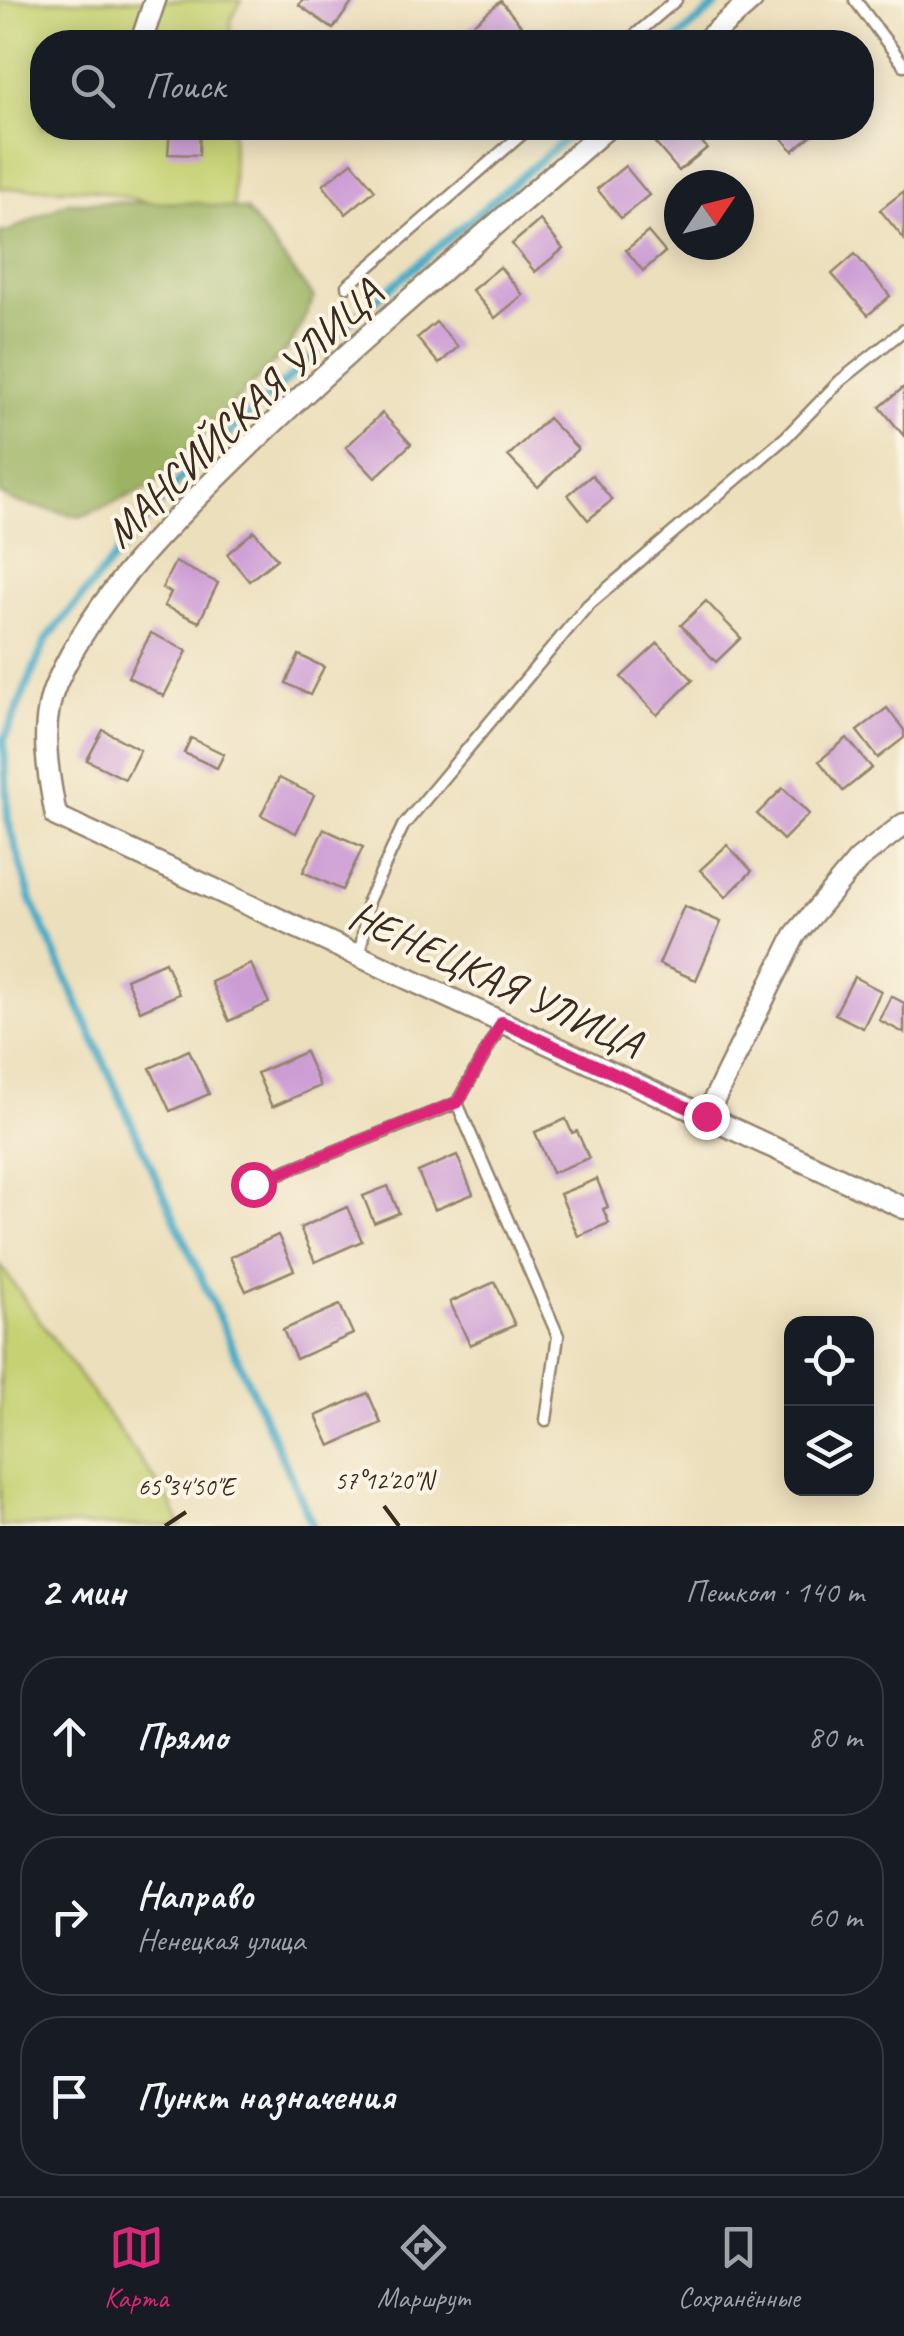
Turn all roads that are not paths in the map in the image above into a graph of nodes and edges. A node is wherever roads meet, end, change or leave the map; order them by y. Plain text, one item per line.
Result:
1 (155, 0) edge
2 (676, 0) edge
3 (752, 0) edge
4 (855, 0) edge
5 (145, 30) edge
6 (641, 30) edge
7 (718, 30) edge
8 (904, 65) edge
9 (515, 140) edge
10 (593, 140) edge
11 (347, 286) dead end
12 (904, 330) edge
13 (56, 816) joint
14 (904, 824) edge
15 (360, 956) junction
16 (502, 1022) junction
17 (458, 1102) junction
18 (706, 1116) junction
19 (253, 1184) dead end
20 (904, 1208) edge
21 (546, 1420) dead end

1 - 5 street
2 - 6 lane
3 - 7 street
4 - 8 lane
9 - 11 lane
10 - 13 street, МАНСИЙСКАЯ УЛИЦА
12 - 15 lane
13 - 15 street, НЕНЕЦКАЯ УЛИЦА
14 - 18 street
15 - 16 street, НЕНЕЦКАЯ УЛИЦА
16 - 17 lane
16 - 18 street, НЕНЕЦКАЯ УЛИЦА
17 - 19 lane
17 - 21 lane
18 - 20 street, НЕНЕЦКАЯ УЛИЦА

